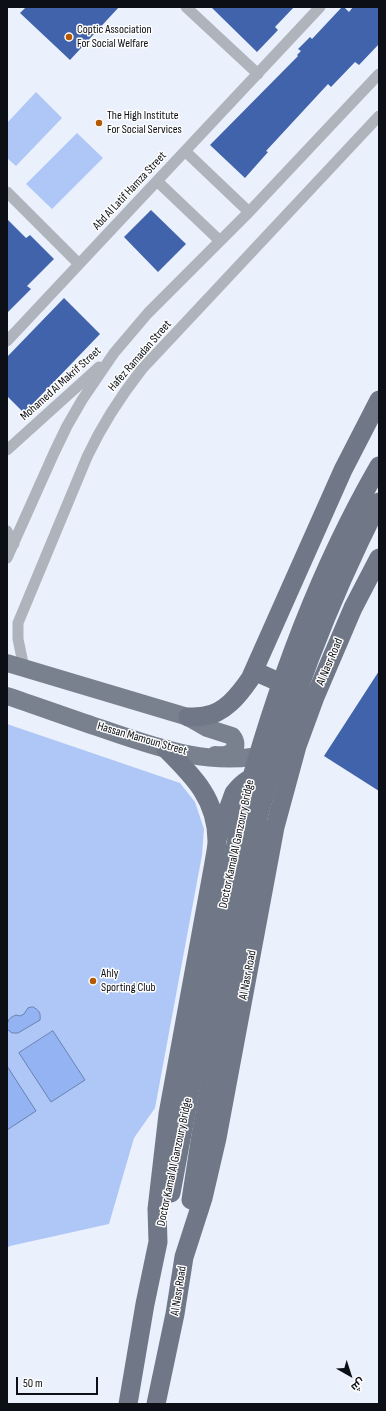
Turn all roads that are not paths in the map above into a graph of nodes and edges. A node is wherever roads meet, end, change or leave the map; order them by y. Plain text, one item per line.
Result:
1 (186, 7) edge
2 (320, 7) edge
3 (258, 74) junction
4 (379, 74) edge
5 (379, 116) edge
6 (185, 151) junction
7 (157, 181) junction
8 (7, 192) edge
9 (248, 212) junction
10 (220, 241) junction
11 (79, 264) junction
12 (7, 341) edge
13 (114, 354) junction
14 (379, 400) edge
15 (379, 429) edge
16 (7, 450) edge
17 (379, 466) edge
18 (343, 470) junction
19 (379, 502) edge
20 (7, 531) edge
21 (14, 544) junction
22 (7, 558) edge
23 (379, 558) edge
24 (18, 624) junction
25 (7, 630) edge
26 (7, 663) edge
27 (24, 668) junction
28 (254, 671) junction
29 (7, 696) edge
30 (315, 697) junction
31 (188, 717) junction
32 (300, 737) junction
33 (166, 749) junction
34 (202, 756) junction
35 (286, 787) junction
36 (217, 841) junction
37 (158, 1242) junction
38 (184, 1257) junction
39 (128, 1404) edge
40 (156, 1404) edge

1 - 3 street
2 - 3 street, Abd Al Latif Hamza Street
3 - 6 street, Abd Al Latif Hamza Street
4 - 9 street, Hafez Ramadan Street
5 - 24 street, Hafez Ramadan Street
6 - 7 street, Abd Al Latif Hamza Street
6 - 9 street
7 - 10 street
7 - 11 street, Abd Al Latif Hamza Street
8 - 11 street
9 - 10 street, Hafez Ramadan Street
10 - 13 street, Hafez Ramadan Street
11 - 12 street, Abd Al Latif Hamza Street
13 - 16 street, Mohamed Al Makrif Street
13 - 21 street, Hafez Ramadan Street
14 - 18 highway
15 - 18 highway
17 - 37 highway, Doctor Kamal Al Ganzoury Bridge, bridge
18 - 28 highway
19 - 38 highway, Doctor Kamal Al Ganzoury Bridge, bridge
20 - 21 street
21 - 22 street, Hafez Ramadan Street
23 - 30 highway, Al Nasr Road
24 - 25 street
24 - 27 street, Hafez Ramadan Street
26 - 27 main road
27 - 31 main road
28 - 30 highway
28 - 31 highway
29 - 33 main road, Hassan Mamoun Street
30 - 32 highway, Al Nasr Road
31 - 34 main road
32 - 34 main road, Hassan Mamoun Street
32 - 35 highway, Al Nasr Road
33 - 34 main road, Hassan Mamoun Street
33 - 36 highway
35 - 36 highway
35 - 38 highway, Al Nasr Road
36 - 37 highway
37 - 39 highway
38 - 40 highway, Al Nasr Road

